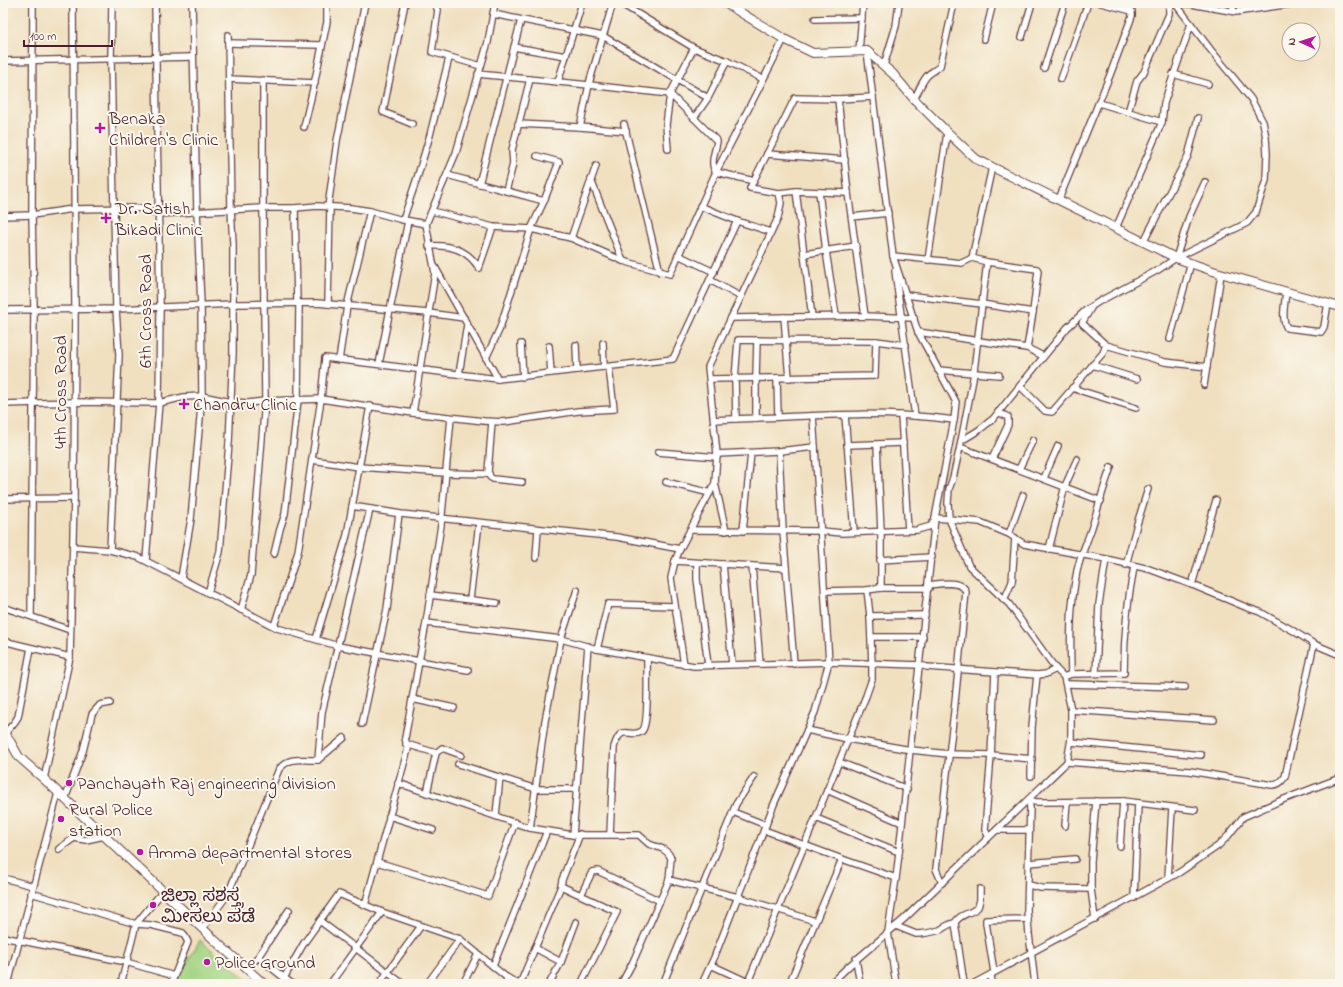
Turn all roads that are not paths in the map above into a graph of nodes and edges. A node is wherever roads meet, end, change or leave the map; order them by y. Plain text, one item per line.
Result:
1 (33, 3) edge
2 (73, 3) edge
3 (112, 3) edge
4 (155, 3) edge
5 (192, 3) edge
6 (326, 3) edge
7 (365, 3) edge
8 (405, 3) edge
9 (434, 3) edge
10 (495, 3) edge
11 (582, 3) edge
12 (613, 3) edge
13 (620, 3) edge
14 (725, 3) edge
15 (864, 3) edge
16 (899, 3) edge
17 (954, 3) edge
18 (993, 3) edge
19 (1032, 3) edge
20 (1065, 3) edge
21 (1088, 3) edge
22 (1101, 3) edge
23 (1175, 3) edge
24 (1233, 3) edge
25 (1250, 3) edge
26 (1298, 3) edge
27 (1281, 4) edge
28 (733, 5) edge
29 (1250, 10) junction
30 (1233, 11) junction
31 (493, 14) junction
32 (815, 18) dead end
33 (862, 18) junction
34 (521, 20) junction
35 (1191, 24) junction
36 (574, 30) junction
37 (228, 35) dead end
38 (603, 36) junction
39 (1022, 37) dead end
40 (984, 39) dead end
41 (784, 40) junction
42 (228, 43) junction
43 (322, 45) junction
44 (514, 46) junction
45 (694, 48) junction
46 (863, 51) junction
47 (566, 56) junction
48 (194, 57) junction
49 (157, 58) junction
50 (448, 58) junction
51 (111, 59) junction
52 (33, 60) junction
53 (73, 60) junction
54 (3, 61) edge
55 (727, 61) junction
56 (884, 65) junction
57 (481, 66) junction
58 (1044, 68) dead end
59 (478, 74) junction
60 (1173, 74) junction
61 (506, 77) junction
62 (229, 79) junction
63 (530, 79) junction
64 (676, 79) junction
65 (763, 79) junction
66 (1061, 79) dead end
67 (263, 80) junction
68 (558, 82) junction
69 (315, 83) junction
70 (589, 84) junction
71 (1208, 84) dead end
72 (670, 94) junction
73 (873, 97) junction
74 (708, 98) junction
75 (838, 99) junction
76 (914, 99) junction
77 (1099, 103) junction
78 (1128, 112) junction
79 (694, 118) junction
80 (1198, 118) dead end
81 (1162, 122) junction
82 (412, 124) dead end
83 (518, 124) junction
84 (624, 124) dead end
85 (304, 127) dead end
86 (580, 127) junction
87 (626, 131) junction
88 (947, 132) junction
89 (668, 149) dead end
90 (767, 154) junction
91 (537, 156) dead end
92 (845, 160) junction
93 (596, 166) dead end
94 (992, 167) junction
95 (716, 172) junction
96 (447, 175) junction
97 (591, 180) junction
98 (754, 181) junction
99 (1205, 182) dead end
100 (479, 184) junction
101 (796, 190) junction
102 (506, 191) junction
103 (819, 192) junction
104 (779, 193) junction
105 (848, 193) junction
106 (1059, 199) junction
107 (544, 201) junction
108 (700, 206) junction
109 (329, 207) junction
110 (114, 208) junction
111 (263, 208) junction
112 (295, 208) junction
113 (73, 209) junction
114 (230, 209) junction
115 (197, 211) junction
116 (370, 211) junction
117 (432, 211) junction
118 (888, 213) junction
119 (158, 214) junction
120 (32, 215) junction
121 (3, 216) edge
122 (852, 217) junction
123 (405, 220) junction
124 (738, 221) junction
125 (426, 224) junction
126 (493, 227) junction
127 (1116, 228) junction
128 (532, 229) junction
129 (771, 232) junction
130 (571, 238) junction
131 (1144, 242) junction
132 (429, 246) junction
133 (856, 246) junction
134 (826, 251) junction
135 (804, 254) junction
136 (678, 255) junction
137 (893, 256) junction
138 (972, 258) junction
139 (1176, 258) junction
140 (928, 260) junction
141 (623, 261) junction
142 (988, 262) junction
143 (433, 263) junction
144 (1191, 263) junction
145 (660, 272) junction
146 (714, 272) junction
147 (1221, 274) junction
148 (710, 280) junction
149 (1286, 292) junction
150 (906, 295) junction
151 (741, 297) junction
152 (298, 303) junction
153 (234, 304) junction
154 (265, 304) junction
155 (328, 304) junction
156 (982, 304) junction
157 (1328, 304) junction
158 (201, 305) junction
159 (347, 306) junction
160 (1093, 306) junction
161 (160, 307) junction
162 (1340, 307) edge
163 (34, 309) junction
164 (116, 309) junction
165 (3, 310) edge
166 (75, 310) junction
167 (390, 311) junction
168 (1033, 312) junction
169 (428, 313) junction
170 (836, 316) junction
171 (865, 316) junction
172 (784, 317) junction
173 (812, 317) junction
174 (464, 318) junction
175 (731, 318) junction
176 (902, 318) junction
177 (914, 318) junction
178 (467, 325) junction
179 (918, 332) junction
180 (1170, 339) dead end
181 (757, 340) junction
182 (786, 340) junction
183 (876, 340) junction
184 (978, 340) junction
185 (603, 343) dead end
186 (521, 344) dead end
187 (576, 345) dead end
188 (906, 345) junction
189 (1106, 345) junction
190 (548, 346) dead end
191 (1027, 348) junction
192 (1043, 356) junction
193 (486, 358) junction
194 (339, 360) junction
195 (379, 364) junction
196 (1092, 365) junction
197 (606, 367) junction
198 (1207, 367) junction
199 (420, 369) junction
200 (577, 370) junction
201 (938, 370) junction
202 (973, 372) junction
203 (552, 373) junction
204 (459, 374) junction
205 (999, 375) dead end
206 (523, 377) junction
207 (756, 378) junction
208 (777, 378) junction
209 (789, 378) junction
210 (498, 379) junction
211 (710, 379) junction
212 (735, 379) junction
213 (1136, 379) dead end
214 (1204, 385) dead end
215 (1020, 386) junction
216 (1072, 388) junction
217 (202, 396) junction
218 (321, 398) junction
219 (298, 400) junction
220 (265, 401) junction
221 (74, 402) junction
222 (117, 402) junction
223 (231, 402) junction
224 (159, 403) junction
225 (3, 404) edge
226 (33, 404) junction
227 (370, 406) junction
228 (1136, 408) dead end
229 (998, 412) junction
230 (413, 413) junction
231 (845, 415) junction
232 (813, 416) junction
233 (900, 416) junction
234 (915, 416) junction
235 (451, 418) junction
236 (756, 418) junction
237 (778, 418) junction
238 (736, 419) junction
239 (714, 420) junction
240 (954, 420) junction
241 (492, 422) junction
242 (1033, 440) dead end
243 (903, 444) junction
244 (961, 444) junction
245 (847, 445) junction
246 (877, 445) junction
247 (1058, 446) dead end
248 (815, 448) junction
249 (779, 451) junction
250 (658, 452) dead end
251 (751, 452) junction
252 (717, 455) junction
253 (992, 459) junction
254 (1077, 459) dead end
255 (312, 460) junction
256 (359, 467) junction
257 (1111, 467) dead end
258 (1019, 469) junction
259 (446, 474) junction
260 (489, 474) junction
261 (1044, 478) junction
262 (522, 482) dead end
263 (666, 482) dead end
264 (715, 483) junction
265 (1064, 486) junction
266 (1148, 489) dead end
267 (710, 493) junction
268 (1023, 495) dead end
269 (74, 498) junction
270 (3, 499) edge
271 (33, 499) junction
272 (1101, 500) junction
273 (1216, 500) dead end
274 (352, 506) junction
275 (370, 509) junction
276 (399, 514) junction
277 (935, 518) junction
278 (441, 519) junction
279 (949, 519) junction
280 (479, 523) junction
281 (538, 529) junction
282 (690, 530) junction
283 (908, 530) junction
284 (726, 531) junction
285 (744, 531) junction
286 (783, 531) junction
287 (821, 531) junction
288 (881, 531) junction
289 (854, 532) junction
290 (1009, 534) junction
291 (1015, 538) junction
292 (72, 547) junction
293 (680, 549) junction
294 (1049, 549) junction
295 (110, 550) junction
296 (274, 554) dead end
297 (1081, 555) junction
298 (932, 557) junction
299 (536, 558) dead end
300 (1106, 559) junction
301 (146, 560) junction
302 (880, 560) junction
303 (675, 561) junction
304 (697, 563) junction
305 (723, 564) junction
306 (1126, 565) junction
307 (752, 566) junction
308 (1134, 567) junction
309 (786, 568) junction
310 (181, 578) junction
311 (1192, 585) junction
312 (929, 587) junction
313 (881, 588) junction
314 (577, 590) dead end
315 (867, 590) junction
316 (825, 591) junction
317 (208, 593) junction
318 (430, 595) junction
319 (470, 599) junction
320 (1004, 600) junction
321 (497, 603) dead end
322 (674, 606) junction
323 (3, 607) edge
324 (241, 610) junction
325 (925, 615) junction
326 (31, 616) junction
327 (870, 616) junction
328 (426, 624) junction
329 (274, 626) junction
330 (70, 630) junction
331 (871, 637) junction
332 (923, 637) junction
333 (316, 639) junction
334 (561, 639) junction
335 (3, 641) edge
336 (1314, 644) junction
337 (338, 646) junction
338 (588, 646) junction
339 (31, 648) junction
340 (597, 649) junction
341 (377, 653) junction
342 (1340, 655) edge
343 (70, 657) junction
344 (647, 658) junction
345 (419, 661) junction
346 (829, 662) junction
347 (732, 664) junction
348 (760, 664) junction
349 (794, 664) junction
350 (872, 664) junction
351 (684, 665) junction
352 (708, 665) junction
353 (920, 665) junction
354 (1056, 669) junction
355 (468, 670) dead end
356 (959, 670) junction
357 (995, 672) junction
358 (1096, 673) junction
359 (1071, 674) junction
360 (1037, 675) junction
361 (1064, 677) junction
362 (1067, 684) junction
363 (1185, 687) dead end
364 (412, 699) junction
365 (110, 703) dead end
366 (454, 708) dead end
367 (1071, 710) junction
368 (1214, 720) dead end
369 (362, 724) dead end
370 (807, 730) junction
371 (4, 731) edge
372 (344, 738) dead end
373 (848, 739) junction
374 (1071, 742) junction
375 (406, 744) junction
376 (911, 750) junction
377 (436, 753) junction
378 (949, 754) junction
379 (461, 755) dead end
380 (991, 755) junction
381 (1201, 755) dead end
382 (1032, 759) junction
383 (318, 760) junction
384 (839, 762) junction
385 (1067, 762) junction
386 (458, 764) dead end
387 (1031, 776) dead end
388 (500, 777) junction
389 (754, 777) dead end
390 (1340, 778) edge
391 (44, 779) junction
392 (398, 783) junction
393 (536, 789) junction
394 (576, 789) junction
395 (907, 789) junction
396 (827, 790) junction
397 (58, 793) junction
398 (428, 793) junction
399 (65, 799) junction
400 (1029, 800) junction
401 (1096, 801) junction
402 (1123, 801) junction
403 (1067, 802) junction
404 (1138, 803) junction
405 (1172, 808) junction
406 (1195, 810) dead end
407 (733, 812) junction
408 (496, 815) junction
409 (389, 816) junction
410 (816, 818) junction
411 (515, 822) junction
412 (902, 823) junction
413 (1065, 826) dead end
414 (765, 827) junction
415 (530, 828) junction
416 (433, 830) dead end
417 (997, 830) junction
418 (1029, 830) junction
419 (547, 831) junction
420 (573, 834) junction
421 (580, 834) junction
422 (610, 834) junction
423 (104, 836) junction
424 (989, 837) junction
425 (805, 845) junction
426 (1120, 846) dead end
427 (59, 848) dead end
428 (899, 852) junction
429 (842, 859) junction
430 (1075, 859) dead end
431 (377, 862) junction
432 (1029, 863) junction
433 (3, 878) edge
434 (896, 878) junction
435 (1168, 878) junction
436 (669, 880) junction
437 (942, 883) junction
438 (1029, 885) junction
439 (33, 886) junction
440 (561, 886) junction
441 (702, 889) junction
442 (980, 889) dead end
443 (1091, 889) junction
444 (162, 891) junction
445 (31, 894) junction
446 (581, 895) junction
447 (738, 897) junction
448 (1134, 898) junction
449 (660, 900) junction
450 (365, 905) junction
451 (778, 909) junction
452 (289, 910) dead end
453 (382, 912) junction
454 (1028, 919) junction
455 (1095, 919) junction
456 (320, 921) junction
457 (576, 922) dead end
458 (815, 922) junction
459 (955, 923) junction
460 (136, 924) junction
461 (421, 926) junction
462 (896, 926) junction
463 (202, 928) junction
464 (888, 932) junction
465 (3, 937) edge
466 (460, 938) junction
467 (19, 940) junction
468 (354, 948) junction
469 (535, 948) junction
470 (1032, 952) junction
471 (478, 954) junction
472 (258, 957) junction
473 (856, 959) junction
474 (126, 962) junction
475 (561, 962) junction
476 (711, 965) junction
477 (493, 966) junction
478 (247, 969) junction
479 (387, 972) junction
480 (992, 974) junction
481 (174, 976) junction
482 (284, 978) junction
483 (508, 978) junction
484 (738, 978) junction
485 (7, 981) edge
486 (750, 983) edge
487 (121, 984) edge
488 (171, 984) edge
489 (264, 984) edge
490 (292, 984) edge
491 (330, 984) edge
492 (379, 984) edge
493 (403, 984) edge
494 (427, 984) edge
495 (463, 984) edge
496 (504, 984) edge
497 (519, 984) edge
498 (549, 984) edge
499 (581, 984) edge
500 (621, 984) edge
501 (663, 984) edge
502 (702, 984) edge
503 (735, 984) edge
504 (789, 984) edge
505 (830, 984) edge
506 (860, 984) edge
507 (896, 984) edge
508 (964, 984) edge
509 (973, 984) edge
510 (992, 984) edge
511 (1035, 984) edge

1 - 52 street
2 - 53 street, 4th Cross Road
3 - 51 street
4 - 49 street, 6th Cross Road
5 - 48 street
6 - 43 street
7 - 109 street
8 - 82 street
9 - 50 street
10 - 31 street
11 - 36 street
12 - 38 street
13 - 45 street
14 - 28 street
15 - 33 street
16 - 56 street
17 - 76 street
18 - 40 street
19 - 39 street
20 - 58 street
21 - 66 street
22 - 77 street
23 - 30 street
23 - 35 street
23 - 78 street
24 - 30 street
25 - 29 street
26 - 27 street
27 - 29 street
28 - 41 street
29 - 30 street
31 - 34 street
31 - 57 street
32 - 33 street
33 - 46 street
34 - 36 street
34 - 44 street
35 - 60 street
35 - 139 street
36 - 38 street
36 - 47 street
37 - 42 street
38 - 64 street
38 - 70 street
41 - 46 street
41 - 65 street
42 - 43 street
42 - 62 street
43 - 69 street
44 - 47 street
44 - 61 street
45 - 55 street
45 - 64 street
46 - 56 street
46 - 73 street
47 - 68 street
48 - 49 street
48 - 115 street
49 - 51 street
49 - 119 street, 6th Cross Road
50 - 57 street
50 - 123 street
51 - 53 street
51 - 110 street
52 - 53 street
52 - 54 street
52 - 120 street
53 - 113 street, 4th Cross Road
55 - 65 street
55 - 74 street
56 - 76 street
57 - 59 street
59 - 61 street
59 - 96 street
60 - 71 street
60 - 81 street
61 - 63 street
61 - 100 street
62 - 67 street
62 - 114 street
63 - 68 street
63 - 83 street
64 - 72 street
64 - 74 street
65 - 95 street
67 - 69 street
67 - 111 street
68 - 70 street
69 - 85 street
70 - 72 street
70 - 86 street
72 - 79 street
72 - 89 street
73 - 75 street
73 - 118 street
74 - 79 street
75 - 90 street
75 - 92 street
76 - 88 street
77 - 78 street
77 - 106 street
78 - 81 street
79 - 95 street
80 - 131 street
81 - 127 street
83 - 86 street
83 - 102 street
84 - 87 street
86 - 87 street
87 - 145 street
88 - 94 street
88 - 140 street
90 - 92 street
90 - 98 street
91 - 107 street
92 - 105 street
93 - 97 street
94 - 106 street
94 - 138 street
95 - 98 street
95 - 108 street
96 - 100 street
96 - 117 street
97 - 130 street
97 - 141 street
98 - 104 street
99 - 139 street
100 - 102 street
101 - 103 street
101 - 104 street
101 - 135 street
102 - 107 street
103 - 105 street
103 - 134 street
104 - 129 street
105 - 122 street
106 - 127 street
107 - 128 street
108 - 124 street
108 - 136 street
109 - 112 street
109 - 116 street
109 - 155 street
110 - 113 street
110 - 119 street
110 - 164 street
111 - 112 street
111 - 114 street
111 - 154 street
112 - 152 street
113 - 120 street
113 - 166 street, 4th Cross Road
114 - 115 street
114 - 153 street
115 - 119 street
115 - 158 street
116 - 123 street
116 - 159 street
117 - 125 street
117 - 126 street
118 - 122 street
118 - 137 street
119 - 161 street, 6th Cross Road
120 - 121 street
120 - 163 street
122 - 133 street
123 - 125 street
123 - 167 street
124 - 129 street
124 - 146 street
125 - 132 street
126 - 128 street
126 - 132 street
127 - 131 street
128 - 130 street
128 - 193 street
129 - 151 street
130 - 141 street
131 - 139 street
132 - 143 street
133 - 134 street
133 - 171 street
134 - 135 street
134 - 170 street
135 - 173 street
136 - 145 street
136 - 146 street
137 - 140 street
137 - 150 street
137 - 176 street
138 - 140 street
138 - 142 street
139 - 144 street
139 - 160 street
141 - 145 street
142 - 156 street
142 - 168 street
143 - 169 street
143 - 174 street
144 - 147 street
144 - 180 street
146 - 148 street
147 - 149 street
147 - 198 street
148 - 151 street
148 - 197 street
149 - 157 street
149 - 157 street
150 - 156 street
150 - 177 street
151 - 175 street
152 - 154 street
152 - 155 street
152 - 219 street
153 - 154 street
153 - 158 street
153 - 223 street
154 - 220 street
155 - 159 street
156 - 168 street
156 - 184 street
157 - 162 street
158 - 161 street
158 - 217 street
159 - 167 street
159 - 194 street
160 - 189 street
160 - 192 street
161 - 164 street
161 - 224 street, 6th Cross Road
163 - 165 street
163 - 166 street
163 - 226 street
164 - 166 street
164 - 222 street
166 - 221 street, 4th Cross Road
167 - 169 street
167 - 195 street
168 - 191 street
169 - 174 street
169 - 199 street
170 - 171 street
170 - 173 street
171 - 176 street
172 - 173 street
172 - 175 street
172 - 182 street
174 - 178 street
175 - 211 street
176 - 177 street
176 - 188 street
177 - 179 street
178 - 193 street
178 - 204 street
179 - 184 street
179 - 201 street
181 - 182 street
181 - 207 street
181 - 212 street
182 - 183 street
182 - 209 street
183 - 188 street
183 - 209 street
184 - 191 street
184 - 202 street
185 - 197 street
186 - 206 street
187 - 200 street
188 - 234 street
189 - 196 street
189 - 198 street
190 - 203 street
191 - 192 street
192 - 215 street
193 - 210 street
194 - 195 street
194 - 218 street
195 - 199 street
196 - 213 street
196 - 216 street
197 - 200 street
197 - 241 street
198 - 214 street
199 - 204 street
199 - 230 street
200 - 203 street
201 - 202 street
201 - 240 street
202 - 205 street
202 - 244 street
203 - 206 street
204 - 210 street
206 - 210 street
207 - 208 street
207 - 212 street
207 - 236 street
208 - 209 street
208 - 237 street
211 - 212 street
211 - 239 street
212 - 238 street
215 - 216 street
215 - 229 street
216 - 228 street
217 - 223 street
217 - 224 street
217 - 310 street
218 - 219 street
218 - 227 street
218 - 255 street
219 - 220 street
219 - 296 street
220 - 223 street
220 - 324 street
221 - 222 street
221 - 226 street
221 - 269 street, 4th Cross Road
222 - 224 street
222 - 295 street
223 - 317 street
224 - 301 street, 6th Cross Road
225 - 226 street
226 - 271 street
227 - 230 street
227 - 256 street
229 - 244 street
229 - 253 street
230 - 235 street
231 - 232 street
231 - 233 street
231 - 245 street
232 - 237 street
232 - 248 street
233 - 234 street
233 - 243 street
234 - 240 street
235 - 241 street
235 - 259 street
236 - 237 street
236 - 238 street
238 - 239 street
239 - 252 street
240 - 277 street
241 - 260 street
242 - 258 street
243 - 246 street
243 - 283 street
244 - 253 street
244 - 279 street
245 - 246 street
245 - 289 street
246 - 288 street
247 - 261 street
248 - 249 street
248 - 287 street
249 - 251 street
249 - 286 street
250 - 252 street
251 - 252 street
251 - 285 street
252 - 264 street
253 - 258 street
254 - 265 street
255 - 256 street
255 - 329 street
256 - 259 street
256 - 274 street
257 - 272 street
258 - 261 street
259 - 260 street
259 - 278 street
260 - 262 street
261 - 265 street
263 - 267 street
264 - 267 street
264 - 284 street
265 - 272 street
265 - 294 street
266 - 306 street
267 - 282 street
268 - 290 street
269 - 271 street
269 - 292 street, 4th Cross Road
270 - 271 street
271 - 326 street
272 - 297 street
273 - 311 street
274 - 275 street
274 - 333 street
275 - 276 street
275 - 337 street
276 - 278 street
276 - 341 street
277 - 279 street
277 - 283 street
277 - 298 street
278 - 280 street
278 - 318 street
279 - 290 street
279 - 320 street
280 - 281 street
280 - 319 street
281 - 293 street
281 - 299 street
282 - 284 street
282 - 293 street
283 - 288 street
284 - 285 street
285 - 286 street
286 - 287 street
286 - 309 street
287 - 289 street
287 - 316 street
288 - 289 street
288 - 302 street
290 - 291 street
291 - 294 street
291 - 320 street
292 - 295 street
292 - 330 street, 4th Cross Road
293 - 303 street
294 - 297 street
295 - 301 street
297 - 300 street
297 - 359 street
298 - 302 street
298 - 312 street
300 - 306 street
300 - 358 street
301 - 310 street
302 - 313 street
303 - 304 street
303 - 322 street
304 - 305 street
304 - 352 street
305 - 307 street
305 - 347 street
306 - 308 street
307 - 309 street
307 - 348 street
308 - 311 street
308 - 358 street
309 - 349 street
310 - 317 street
311 - 336 street
312 - 313 street
312 - 325 street
312 - 356 street
313 - 315 street
314 - 334 street
315 - 316 street
315 - 327 street
316 - 346 street
317 - 324 street
318 - 319 street
318 - 328 street
319 - 321 street
320 - 354 street
322 - 340 street
322 - 351 street
323 - 326 street
324 - 329 street
325 - 327 street
325 - 332 street
326 - 330 street
327 - 331 street
328 - 334 street
328 - 345 street
329 - 333 street
330 - 343 street, 4th Cross Road
331 - 332 street
331 - 350 street
332 - 353 street
333 - 337 street
334 - 338 street
334 - 393 street
335 - 339 street
336 - 342 street
336 - 385 street
337 - 341 street
337 - 383 street
338 - 340 street
338 - 394 street
339 - 343 street
339 - 371 street
340 - 344 street
341 - 345 street
341 - 369 street
343 - 391 street, 4th Cross Road
344 - 351 street
344 - 422 street
345 - 355 street
345 - 364 street
346 - 349 street
346 - 350 street
346 - 370 street
347 - 348 street
347 - 352 street
348 - 349 street
350 - 353 street
350 - 373 street
351 - 352 street
353 - 356 street
353 - 376 street
354 - 360 street
354 - 361 street
356 - 357 street
356 - 378 street
357 - 360 street
357 - 380 street
358 - 359 street
359 - 361 street
360 - 382 street
361 - 362 street
362 - 363 street
362 - 367 street
364 - 366 street
364 - 375 street
365 - 399 street
367 - 368 street
367 - 374 street
370 - 373 street
370 - 414 street
371 - 391 street
372 - 383 street
373 - 376 street
373 - 384 street
374 - 381 street
374 - 385 street
375 - 377 street
375 - 392 street
376 - 378 street
376 - 395 street
377 - 379 street
377 - 398 street
378 - 380 street
378 - 437 street
380 - 382 street
380 - 424 street
382 - 387 street
383 - 463 street
384 - 395 street
384 - 396 street
385 - 400 street
386 - 388 street
388 - 393 street
388 - 408 street
389 - 407 street
390 - 435 street
391 - 397 street
392 - 398 street
392 - 409 street
393 - 394 street
393 - 415 street
394 - 420 street
395 - 412 street
396 - 410 street
396 - 412 street
397 - 399 street
397 - 439 street
398 - 408 street
399 - 423 street
400 - 403 street
400 - 417 street
400 - 418 street
401 - 402 street
401 - 403 street
401 - 443 street
402 - 404 street
402 - 426 street
403 - 413 street
404 - 405 street
404 - 448 street
405 - 406 street
405 - 435 street
407 - 414 street
407 - 441 street
408 - 411 street
409 - 416 street
409 - 431 street
410 - 425 street
410 - 428 street
411 - 415 street
411 - 431 street
412 - 428 street
414 - 425 street
414 - 447 street
415 - 419 street
417 - 418 street
417 - 424 street
418 - 432 street
419 - 420 street
419 - 477 street
420 - 421 street
421 - 422 street
421 - 440 street
422 - 436 street
423 - 427 street
423 - 444 street
424 - 437 street
425 - 429 street
425 - 451 street
428 - 434 street
429 - 434 street
429 - 458 street
430 - 432 street
431 - 450 street
432 - 438 street
433 - 439 street
434 - 464 street
435 - 448 street
436 - 441 street
436 - 449 street
437 - 462 street
438 - 443 street
438 - 454 street
439 - 445 street
440 - 446 street
440 - 469 street
441 - 447 street
441 - 501 street
442 - 459 street
443 - 455 street
444 - 460 street
444 - 463 street
445 - 460 street
445 - 467 street
446 - 449 street
446 - 499 street
447 - 451 street
447 - 476 street
448 - 455 street
449 - 500 street
450 - 453 street
450 - 456 street
451 - 458 street
451 - 486 street
452 - 472 street
453 - 461 street
453 - 468 street
454 - 470 street
454 - 480 street
455 - 470 street
456 - 468 street
456 - 482 street
457 - 475 street
458 - 504 street
459 - 462 street
459 - 508 street
460 - 474 street
460 - 481 street
461 - 466 street
461 - 479 street
462 - 464 street
463 - 478 street
464 - 473 street
464 - 507 street
465 - 467 street
466 - 471 street
466 - 494 street
467 - 474 street
467 - 485 street
468 - 479 street
468 - 491 street
469 - 475 street
469 - 497 street
470 - 480 street
470 - 511 street
471 - 477 street
471 - 495 street
472 - 478 street
472 - 482 street
473 - 505 street
473 - 506 street
474 - 481 street
474 - 487 street
475 - 498 street
476 - 484 street
476 - 502 street
477 - 483 street
478 - 489 street
479 - 492 street
479 - 493 street
480 - 509 street
480 - 510 street
481 - 488 street
482 - 490 street
483 - 496 street
483 - 497 street
484 - 486 street
484 - 503 street

